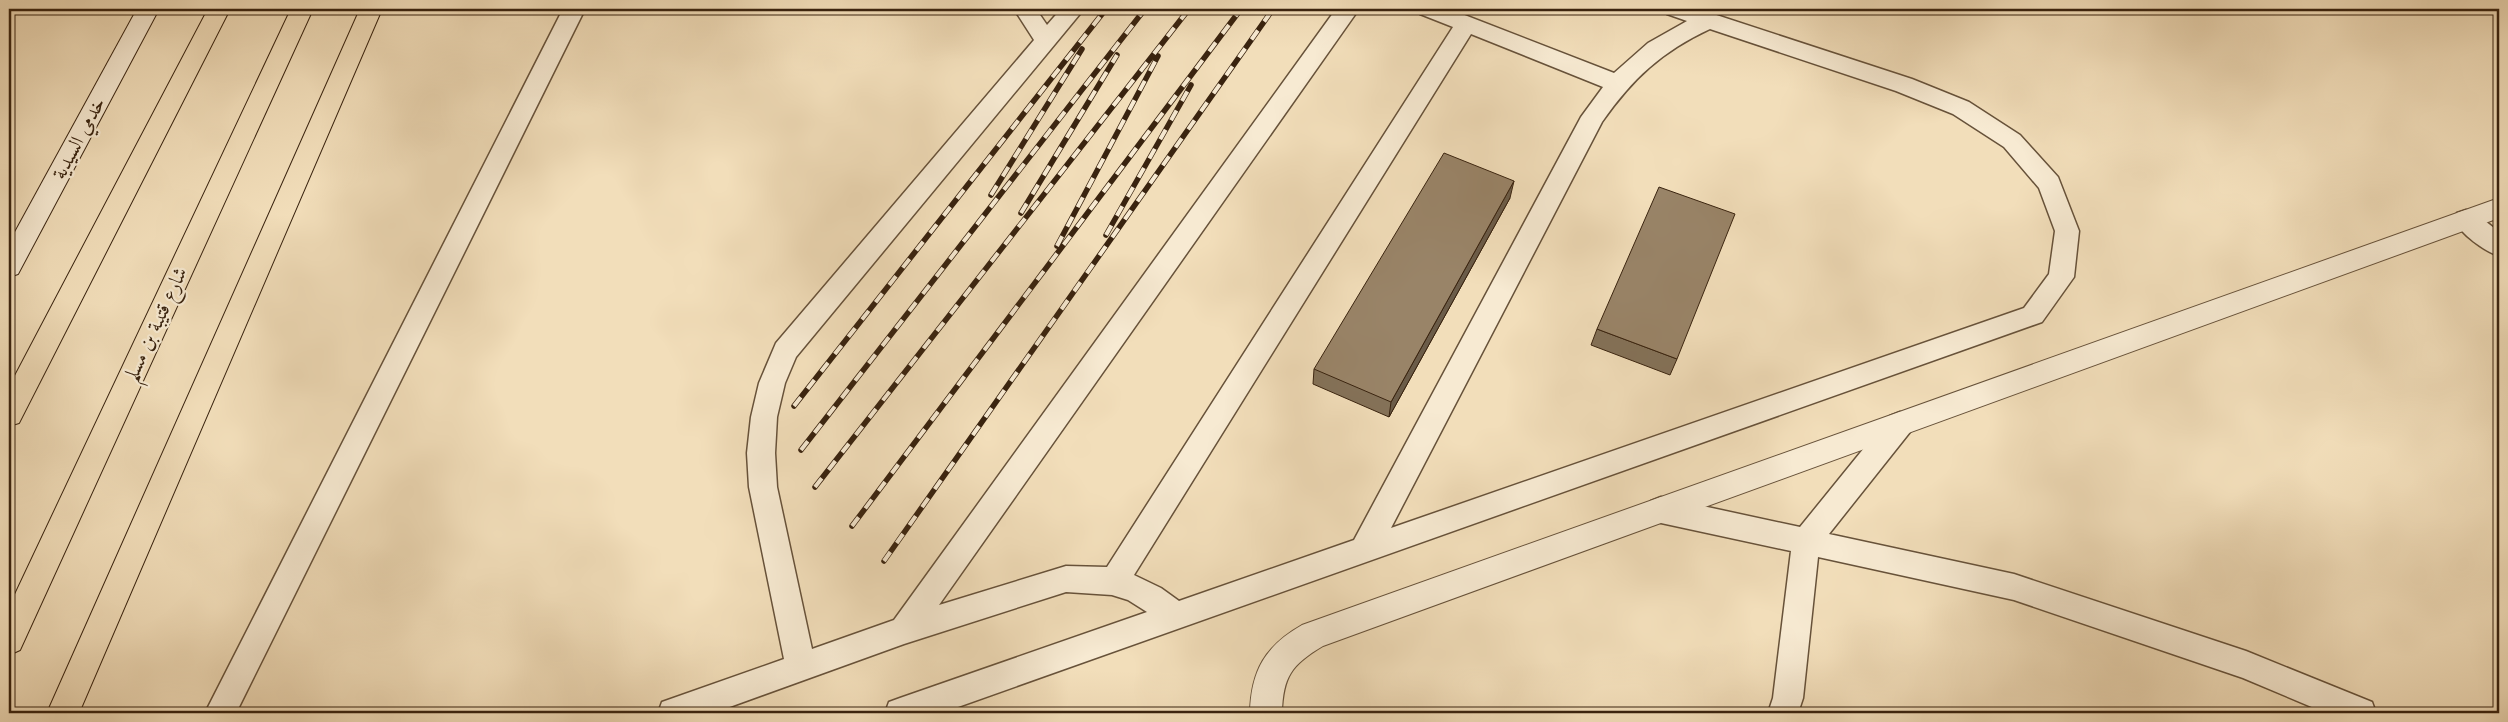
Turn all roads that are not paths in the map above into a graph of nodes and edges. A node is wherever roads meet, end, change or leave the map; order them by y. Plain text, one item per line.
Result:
1 (148, 9) edge
2 (219, 9) edge
3 (302, 9) edge
4 (371, 9) edge
5 (574, 9) edge
6 (1025, 9) edge
7 (1074, 9) edge
8 (1348, 9) edge
9 (1428, 9) edge
10 (1675, 9) edge
11 (1709, 20) junction
12 (1466, 24) junction
13 (1046, 41) junction
14 (1616, 83) junction
15 (2499, 208) edge
16 (2466, 220) junction
17 (2499, 246) edge
18 (9, 266) edge
19 (9, 414) edge
20 (1900, 424) junction
21 (1661, 510) junction
22 (1806, 541) junction
23 (1364, 550) junction
24 (1115, 580) junction
25 (1175, 617) junction
26 (904, 630) junction
27 (9, 640) edge
28 (801, 668) junction
29 (63, 713) edge
30 (220, 713) edge
31 (673, 713) edge
32 (900, 713) edge
33 (1266, 713) edge
34 (1782, 713) edge
35 (2361, 713) edge

1 - 18 street, خدمي السيدية
2 - 19 highway
3 - 27 highway, شارع قتيبة بن مسلم
4 - 29 highway
5 - 30 lane
6 - 13 lane
7 - 13 lane
8 - 26 lane
9 - 12 lane
10 - 11 lane
11 - 14 lane
11 - 23 lane
12 - 14 lane
12 - 24 lane
13 - 28 lane
14 - 23 lane
15 - 16 street
16 - 17 lane
16 - 20 street
20 - 21 street
20 - 22 lane
21 - 22 lane
21 - 33 street
22 - 34 lane
22 - 35 lane
23 - 25 lane
24 - 25 lane
24 - 26 lane
25 - 32 lane
26 - 28 lane
28 - 31 lane

